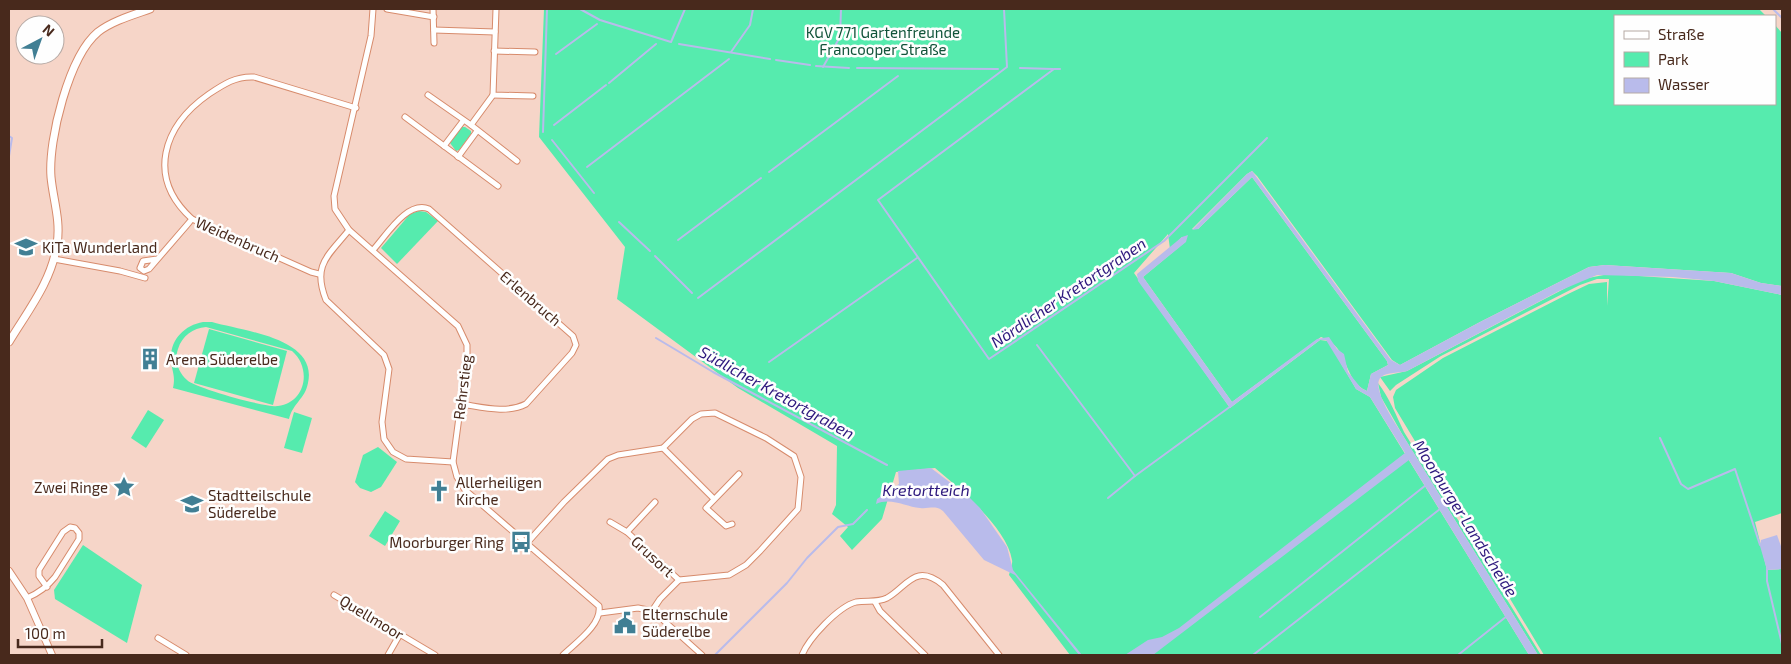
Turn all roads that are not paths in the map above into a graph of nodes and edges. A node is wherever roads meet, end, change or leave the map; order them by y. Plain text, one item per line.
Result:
1 (150, 9) edge
2 (373, 9) edge
3 (387, 9) edge
4 (433, 9) edge
5 (496, 9) edge
6 (434, 17) junction
7 (434, 30) junction
8 (495, 32) junction
9 (434, 43) dead end
10 (494, 51) junction
11 (535, 52) dead end
12 (428, 95) dead end
13 (493, 95) junction
14 (534, 96) dead end
15 (356, 108) junction
16 (405, 117) dead end
17 (463, 121) junction
18 (471, 125) junction
19 (477, 131) junction
20 (444, 146) junction
21 (458, 157) junction
22 (517, 161) dead end
23 (498, 186) dead end
24 (192, 219) junction
25 (349, 230) junction
26 (373, 250) junction
27 (54, 259) junction
28 (157, 259) dead end
29 (319, 274) junction
30 (145, 278) dead end
31 (9, 342) edge
32 (461, 404) junction
33 (664, 448) junction
34 (453, 462) junction
35 (739, 474) dead end
36 (714, 499) junction
37 (655, 502) dead end
38 (610, 522) dead end
39 (732, 524) dead end
40 (627, 532) junction
41 (527, 543) junction
42 (9, 571) edge
43 (679, 580) junction
44 (46, 587) junction
45 (334, 595) dead end
46 (27, 598) junction
47 (875, 602) junction
48 (652, 611) junction
49 (600, 613) junction
50 (400, 634) junction
51 (158, 638) dead end
52 (52, 655) edge
53 (186, 655) edge
54 (388, 655) edge
55 (435, 655) edge
56 (563, 655) edge
57 (702, 655) edge
58 (802, 655) edge
59 (925, 655) edge
60 (998, 655) edge

1 - 27 main road
2 - 15 street, Rehrstieg
3 - 6 street
4 - 6 street
5 - 8 street
6 - 7 street
7 - 8 street
7 - 9 street
8 - 10 street
10 - 11 street
10 - 13 street
12 - 17 street
13 - 14 street
13 - 18 street
15 - 24 street, Weidenbruch
15 - 25 street, Rehrstieg
16 - 20 street
17 - 18 street
17 - 20 street
18 - 19 street
19 - 21 street
19 - 22 street
20 - 21 street
21 - 23 street
24 - 28 street
24 - 29 street, Weidenbruch
25 - 26 street, Rehrstieg
25 - 29 street
26 - 32 street, Rehrstieg
26 - 32 street, Erlenbruch
27 - 30 street
27 - 31 main road
29 - 34 street
32 - 34 street, Rehrstieg
33 - 36 street
33 - 41 street
33 - 43 street
34 - 41 street, Rehrstieg
35 - 36 street
36 - 39 street
37 - 40 street
38 - 40 street, Grusort
40 - 43 street, Grusort
41 - 49 street, Rehrstieg
42 - 46 street
43 - 48 street
44 - 44 street
44 - 46 street
45 - 50 street, Quellmoor
46 - 52 street
47 - 58 street
47 - 59 street
47 - 60 street
48 - 49 street
48 - 57 street
49 - 56 street
50 - 54 street
50 - 55 street, Quellmoor
51 - 53 street

